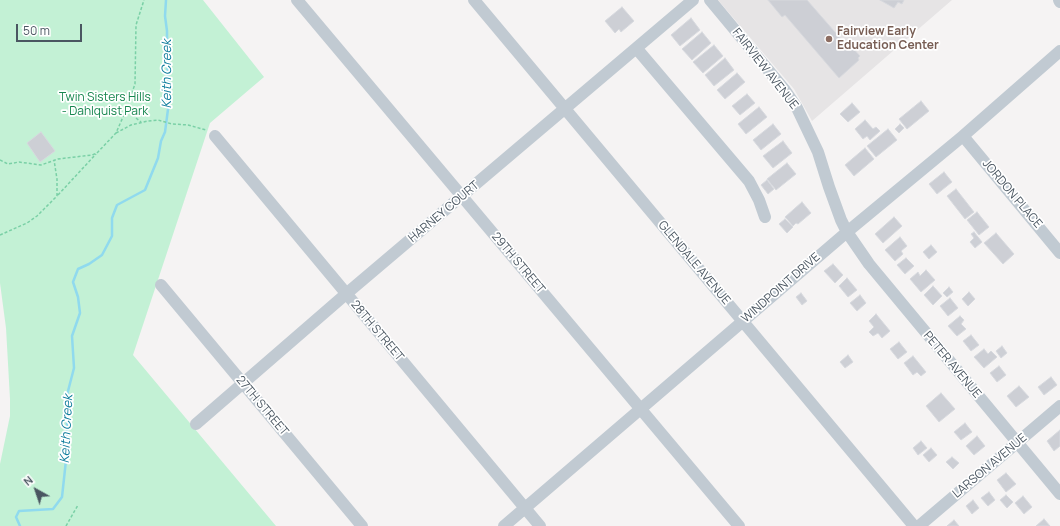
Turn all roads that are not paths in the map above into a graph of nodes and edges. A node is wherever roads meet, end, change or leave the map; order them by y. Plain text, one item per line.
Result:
1 (297, 0) edge
2 (474, 0) edge
3 (693, 0) edge
4 (710, 0) edge
5 (637, 49) junction
6 (1060, 51) edge
7 (564, 109) junction
8 (215, 136) road end
9 (963, 136) junction
10 (462, 197) junction
11 (765, 217) dead end
12 (847, 232) junction
13 (1060, 253) edge
14 (161, 285) dead end
15 (346, 294) junction
16 (742, 321) junction
17 (243, 384) junction
18 (1060, 406) edge
19 (640, 408) junction
20 (196, 424) dead end
21 (1017, 443) junction
22 (1060, 494) edge
23 (525, 508) junction
24 (362, 526) edge
25 (504, 526) edge
26 (540, 526) edge
27 (739, 526) edge
28 (914, 526) edge
29 (919, 526) edge

1 - 10 street, 29TH STREET
2 - 7 street, GLENDALE AVENUE
3 - 5 street, HARNEY COURT
4 - 12 street, FAIRVIEW AVENUE
5 - 7 street, HARNEY COURT
5 - 11 street
6 - 9 street, WINDPOINT DRIVE
7 - 10 street, HARNEY COURT
7 - 16 street, GLENDALE AVENUE
8 - 15 street, 28TH STREET
9 - 12 street, WINDPOINT DRIVE
9 - 13 street, JORDON PLACE
10 - 15 street, HARNEY COURT
10 - 19 street, 29TH STREET
12 - 16 street, WINDPOINT DRIVE
12 - 21 street, PETER AVENUE
14 - 17 street, 27TH STREET
15 - 17 street, HARNEY COURT
15 - 23 street, 28TH STREET
16 - 19 street, WINDPOINT DRIVE
16 - 28 street, GLENDALE AVENUE
17 - 20 street, HARNEY COURT
17 - 24 street, 27TH STREET
18 - 21 street, LARSON AVENUE
19 - 23 street, WINDPOINT DRIVE
19 - 27 street, 29TH STREET
21 - 22 street, PETER AVENUE
21 - 29 street, LARSON AVENUE
23 - 25 street, WINDPOINT DRIVE
23 - 26 street, 28TH STREET

